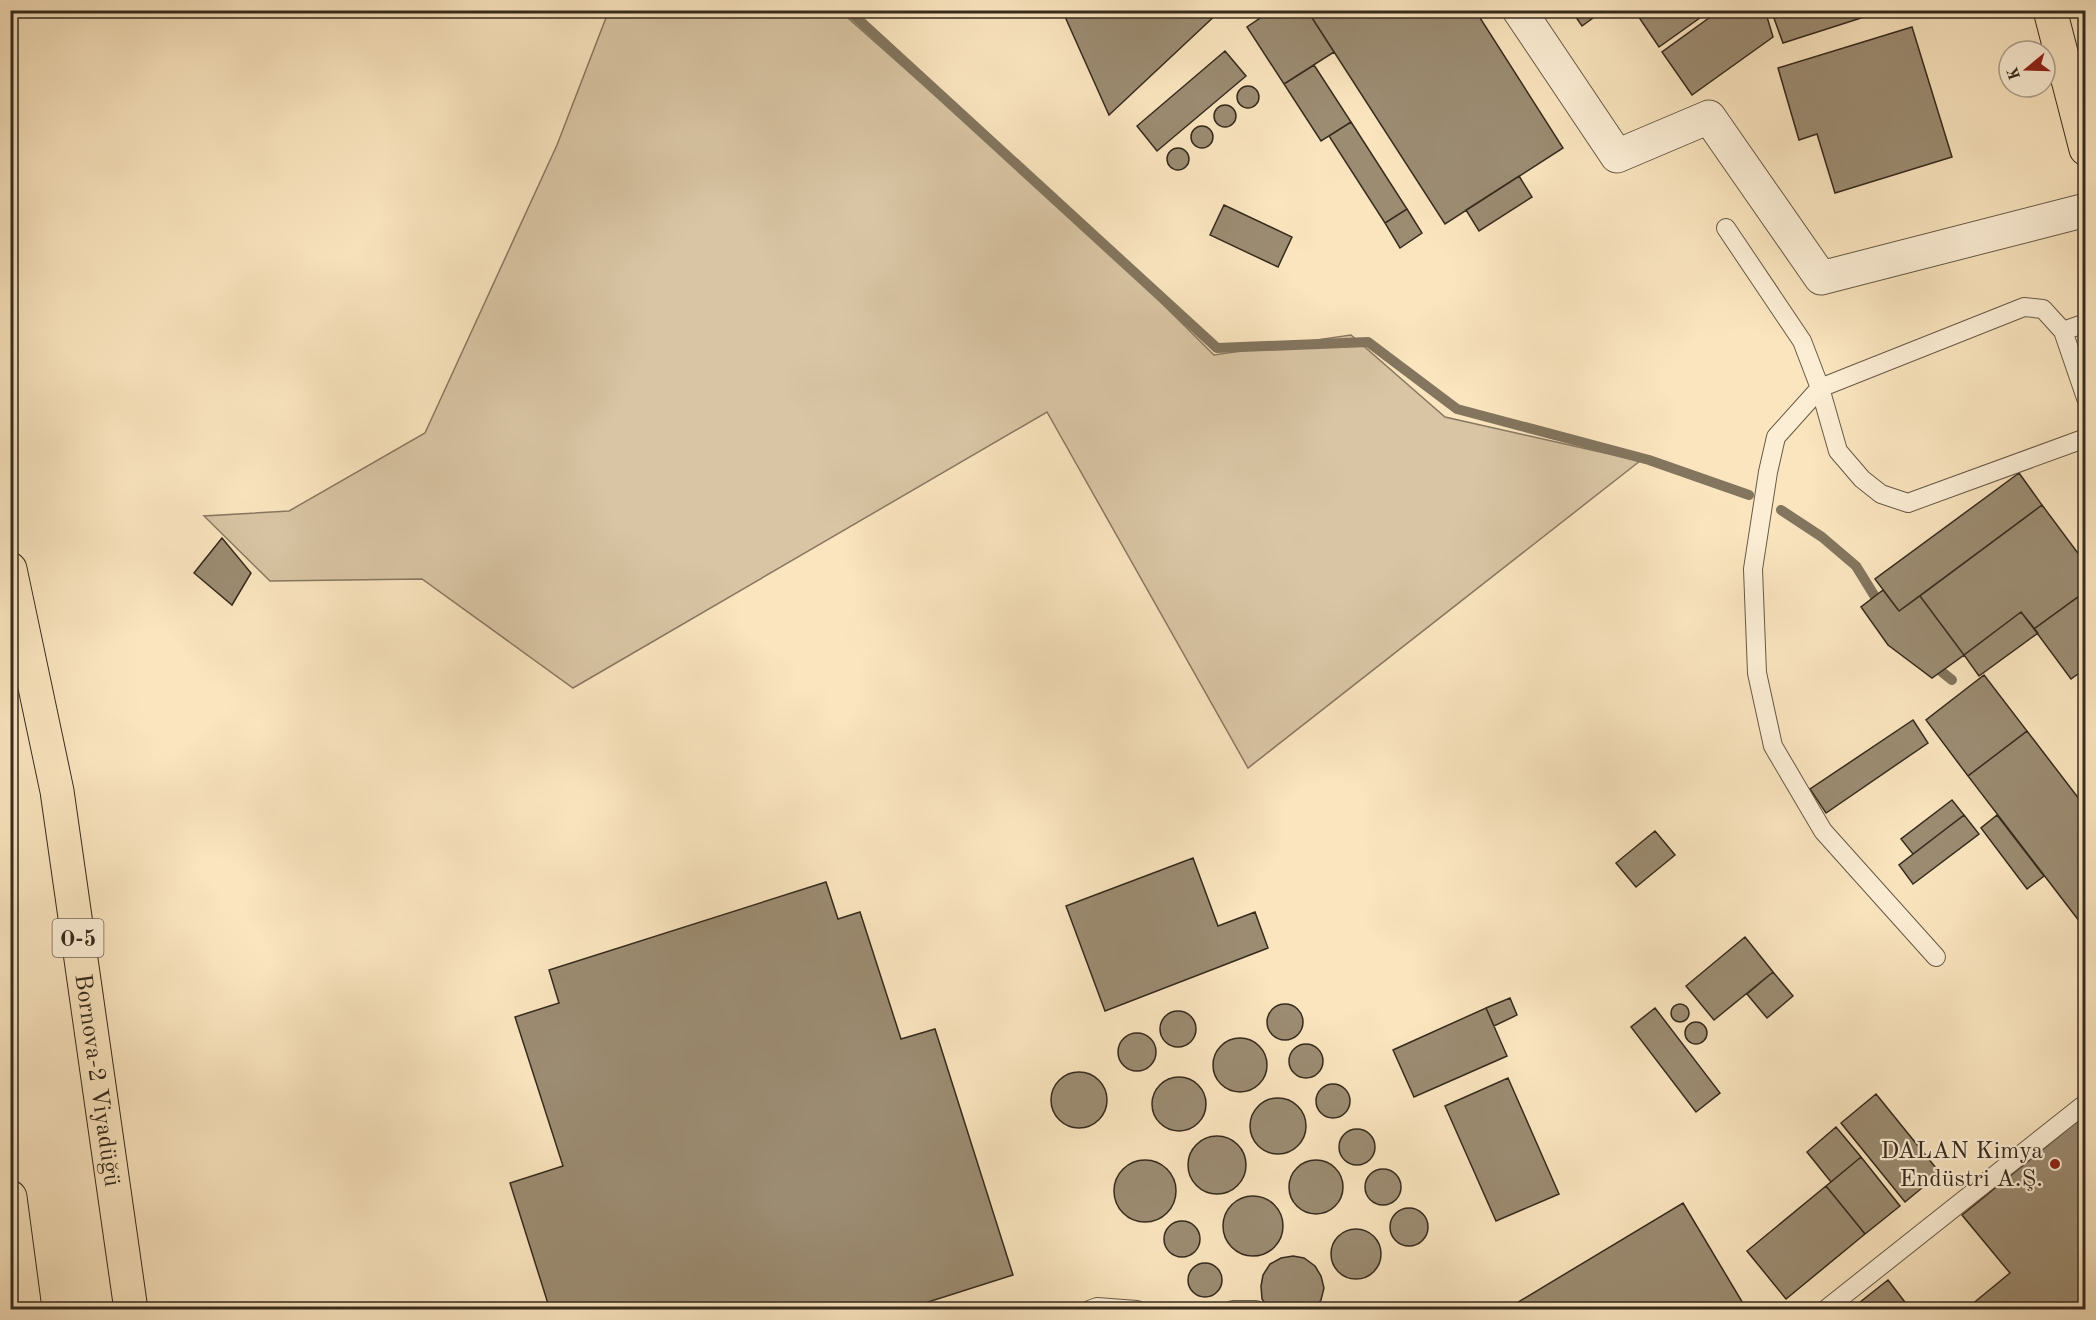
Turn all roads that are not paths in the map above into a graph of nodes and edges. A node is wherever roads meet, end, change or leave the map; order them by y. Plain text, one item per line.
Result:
1 (1519, 10) edge
2 (2050, 10) edge
3 (2085, 149) edge
4 (2085, 210) edge
5 (1726, 228) dead end
6 (2085, 323) edge
7 (2063, 331) junction
8 (1820, 388) junction
9 (2085, 398) edge
10 (2085, 438) edge
11 (10, 569) edge
12 (1936, 957) dead end
13 (2085, 1103) edge
14 (10, 1197) edge
15 (25, 1308) edge
16 (131, 1310) edge
17 (1089, 1310) edge
18 (1137, 1310) edge
19 (1233, 1310) edge
20 (1256, 1310) edge
21 (1825, 1310) edge

1 - 4 street
2 - 3 main road
5 - 8 lane
6 - 7 lane
7 - 8 lane
7 - 9 lane
8 - 10 lane
8 - 12 lane
11 - 16 main road, Bornova-2 Viyadüğü / O-5
13 - 21 lane
14 - 15 main road
17 - 18 lane
19 - 20 lane

